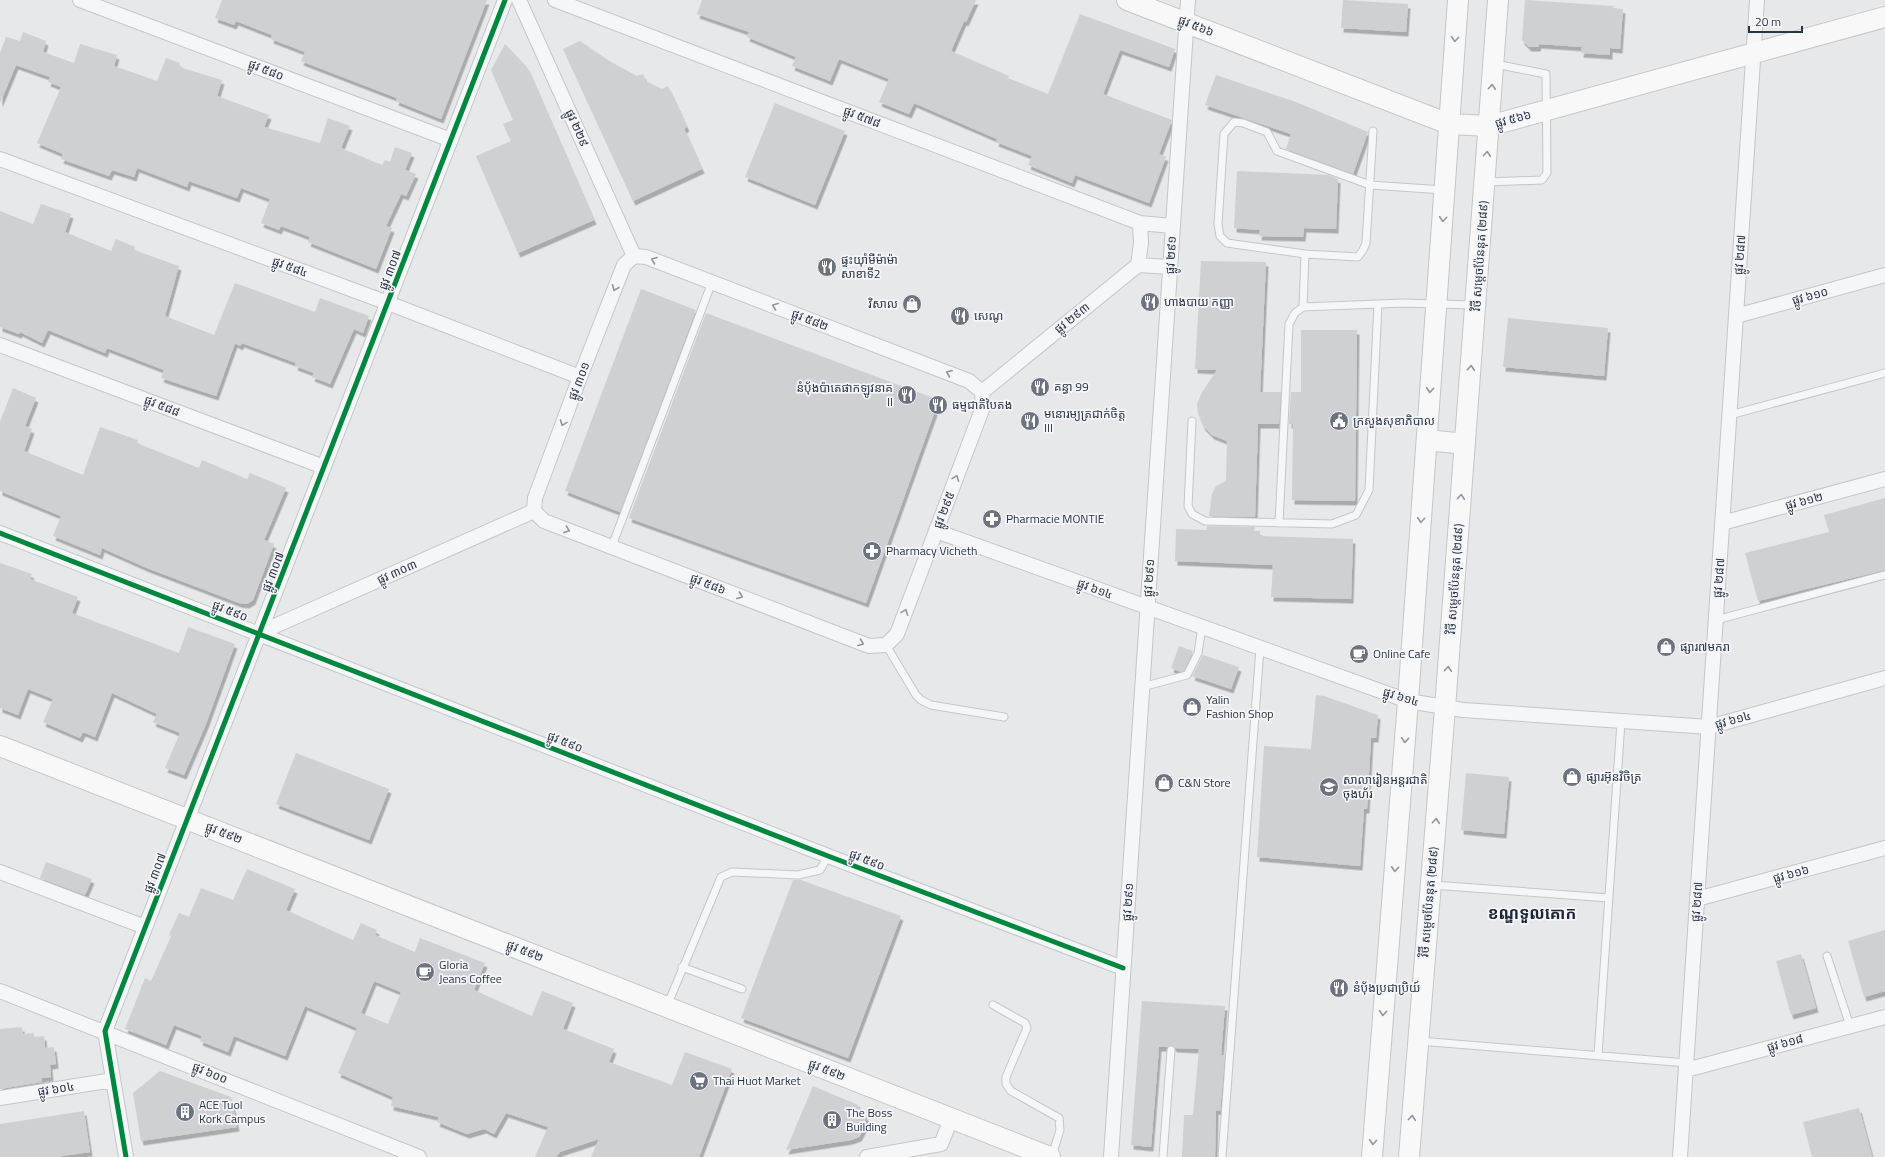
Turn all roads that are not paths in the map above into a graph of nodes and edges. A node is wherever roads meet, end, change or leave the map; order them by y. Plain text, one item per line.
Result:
1 (80, 0) edge
2 (505, 0) edge
3 (519, 0) edge
4 (554, 0) edge
5 (1127, 0) edge
6 (1188, 0) edge
7 (1458, 0) edge
8 (1498, 0) edge
9 (1757, 0) edge
10 (1885, 17) edge
11 (1187, 23) junction
12 (1754, 53) junction
13 (1493, 64) junction
14 (1545, 111) junction
15 (1450, 124) junction
16 (1489, 126) junction
17 (1373, 131) dead end
18 (451, 140) junction
19 (0, 159) edge
20 (1485, 182) junction
21 (1370, 184) junction
22 (1445, 190) junction
23 (1140, 223) junction
24 (1172, 226) junction
25 (1305, 254) junction
26 (634, 256) junction
27 (1138, 265) junction
28 (1170, 267) junction
29 (1885, 275) edge
30 (712, 282) junction
31 (388, 303) junction
32 (1436, 303) junction
33 (1378, 304) junction
34 (1476, 305) junction
35 (1304, 307) junction
36 (1736, 316) junction
37 (0, 345) edge
38 (1885, 373) edge
39 (580, 377) junction
40 (982, 392) junction
41 (1730, 415) junction
42 (1192, 421) dead end
43 (1427, 440) junction
44 (1465, 444) junction
45 (324, 467) junction
46 (1885, 479) edge
47 (534, 511) junction
48 (1279, 523) junction
49 (1722, 523) junction
50 (936, 531) junction
51 (0, 533) edge
52 (612, 546) junction
53 (1885, 574) edge
54 (1148, 608) junction
55 (1716, 620) junction
56 (1202, 627) junction
57 (259, 633) junction
58 (886, 645) junction
59 (1260, 648) junction
60 (1885, 678) edge
61 (1142, 687) junction
62 (1408, 701) junction
63 (1446, 708) junction
64 (1004, 717) dead end
65 (1621, 722) junction
66 (1709, 726) junction
67 (0, 746) edge
68 (187, 819) junction
69 (1885, 848) edge
70 (828, 856) junction
71 (0, 872) edge
72 (1431, 885) junction
73 (1609, 898) junction
74 (1697, 899) junction
75 (145, 927) junction
76 (1827, 956) dead end
77 (682, 967) junction
78 (1123, 968) junction
79 (742, 989) dead end
80 (0, 991) edge
81 (993, 1005) dead end
82 (667, 1007) junction
83 (1885, 1017) edge
84 (1850, 1026) junction
85 (105, 1031) junction
86 (1418, 1040) junction
87 (1171, 1050) dead end
88 (1598, 1055) junction
89 (1686, 1066) junction
90 (113, 1080) junction
91 (0, 1098) edge
92 (951, 1118) junction
93 (126, 1157) edge
94 (420, 1157) edge
95 (867, 1157) edge
96 (1051, 1157) edge
97 (1111, 1157) edge
98 (1163, 1157) edge
99 (1222, 1157) edge
100 (1372, 1157) edge
101 (1409, 1157) edge
102 (1680, 1157) edge

1 - 18 street, ផ្លូវ ៥៨០
2 - 18 street, ផ្លូវ ៣០៧
3 - 26 street, ផ្លូវ ២២៩
4 - 23 street, ផ្លូវ ៥៧៨
5 - 11 main road, ផ្លូវ ៥៦៦
6 - 11 street, ផ្លូវ ២៩១
7 -> 15 main road
8 - 13 main road, វិថី សម្តេចប៉ែននុត (២៨៩)
9 - 12 street, ផ្លូវ ២៨៧
10 - 12 main road, ផ្លូវ ៥៦៦
11 - 15 main road, ផ្លូវ ៥៦៦
11 - 24 street, ផ្លូវ ២៩១
12 - 14 main road, ផ្លូវ ៥៦៦
12 - 36 street, ផ្លូវ ២៨៧
13 - 14 lane
16 -> 13 main road, វិថី សម្តេចប៉ែននុត (២៨៩)
14 - 16 main road, ផ្លូវ ៥៦៦
14 - 20 lane
15 - 16 main road, ផ្លូវ ៥៦៦
15 - 22 main road
20 -> 16 main road, វិថី សម្តេចប៉ែននុត (២៨៩)
17 - 21 lane
18 - 31 street, ផ្លូវ ៣០៧
19 - 31 street, ផ្លូវ ៥៨៤
20 - 34 main road, វិថី សម្តេចប៉ែននុត (២៨៩)
21 - 22 lane
21 - 25 lane
21 - 25 lane
22 -> 32 main road
23 - 24 street, ផ្លូវ ៥៧៨
23 - 27 street
24 - 28 street, ផ្លូវ ២៩១
25 - 35 lane
30 -> 26 street, ផ្លូវ ៥៨២
26 -> 39 street, ផ្លូវ ៣០១
27 - 28 street
27 - 40 street, ផ្លូវ ២៩៣
28 - 54 street, ផ្លូវ ២៩១
29 - 36 street, ផ្លូវ ៦១០
40 -> 30 street, ផ្លូវ ៥៨២
30 - 52 lane
31 - 39 street, ផ្លូវ ៥៨៤
31 - 45 street, ផ្លូវ ៣០៧
32 - 33 lane
32 - 34 lane
32 -> 43 main road
33 - 35 lane
33 - 48 lane
44 -> 34 main road, វិថី សម្តេចប៉ែននុត (២៨៩)
35 - 48 lane
36 - 41 street, ផ្លូវ ២៨៧
37 - 45 street, ផ្លូវ ៥៨៨
38 - 41 lane
39 -> 47 street, ផ្លូវ ៣០១
50 -> 40 street, ផ្លូវ ២៩៥
41 - 49 street, ផ្លូវ ២៨៧
42 - 48 lane
43 - 44 main road
43 -> 62 main road
63 -> 44 main road, វិថី សម្តេចប៉ែននុត (២៨៩)
45 - 57 street, ផ្លូវ ៣០៧
46 - 49 street, ផ្លូវ ៦១២
47 -> 52 street, ផ្លូវ ៥៨៦
47 - 57 street, ផ្លូវ ៣០៣
49 - 55 street, ផ្លូវ ២៨៧
50 - 54 street, ផ្លូវ ៦១៤
58 -> 50 street, ផ្លូវ ២៩៥
51 - 57 street, ផ្លូវ ៥៩០
52 -> 58 street, ផ្លូវ ៥៨៦
53 - 55 lane
54 - 56 street, ផ្លូវ ៦១៤
54 - 61 street, ផ្លូវ ២៩១
55 - 66 street, ផ្លូវ ២៨៧
56 - 59 street, ផ្លូវ ៦១៤
56 - 61 lane
57 - 68 street, ផ្លូវ ៣០៧
57 - 70 street, ផ្លូវ ៥៩០
58 - 64 lane
59 - 62 street, ផ្លូវ ៦១៤
59 - 99 lane
60 - 66 street, ផ្លូវ ៦១៤
61 - 78 street, ផ្លូវ ២៩១
62 - 63 street, ផ្លូវ ៦១៤
62 -> 100 main road
63 - 65 street, ផ្លូវ ៦១៤
72 -> 63 main road, វិថី សម្តេចប៉ែននុត (២៨៩)
65 - 66 street, ផ្លូវ ៦១៤
65 - 73 lane
66 - 74 street, ផ្លូវ ២៨៧
67 - 68 main road, ផ្លូវ ៥៩២
68 - 75 street, ផ្លូវ ៣០៧
68 - 82 main road, ផ្លូវ ៥៩២
69 - 74 street, ផ្លូវ ៦១៦
70 - 77 lane
70 - 78 street, ផ្លូវ ៥៩០
71 - 75 street
72 - 73 lane
72 - 86 main road, វិថី សម្តេចប៉ែននុត (២៨៩)
73 - 88 lane
74 - 89 street, ផ្លូវ ២៨៧
75 - 85 street, ផ្លូវ ៣០៧
76 - 84 lane
77 - 79 lane
77 - 82 lane
78 - 97 street, ផ្លូវ ២៩១
80 - 85 street, ផ្លូវ ៦០០
81 - 96 lane
82 - 92 main road, ផ្លូវ ៥៩២
83 - 84 street, ផ្លូវ ៦១៨
84 - 89 street, ផ្លូវ ៦១៨
85 - 90 street
85 - 94 street, ផ្លូវ ៦០០
86 - 88 lane
101 -> 86 main road, វិថី សម្តេចប៉ែននុត (២៨៩)
87 - 98 lane
88 - 89 lane
89 - 102 street, ផ្លូវ ២៨៧
90 - 91 street, ផ្លូវ ៦០៤
90 - 93 street
92 - 95 street
92 - 96 main road, ផ្លូវ ៥៩២

